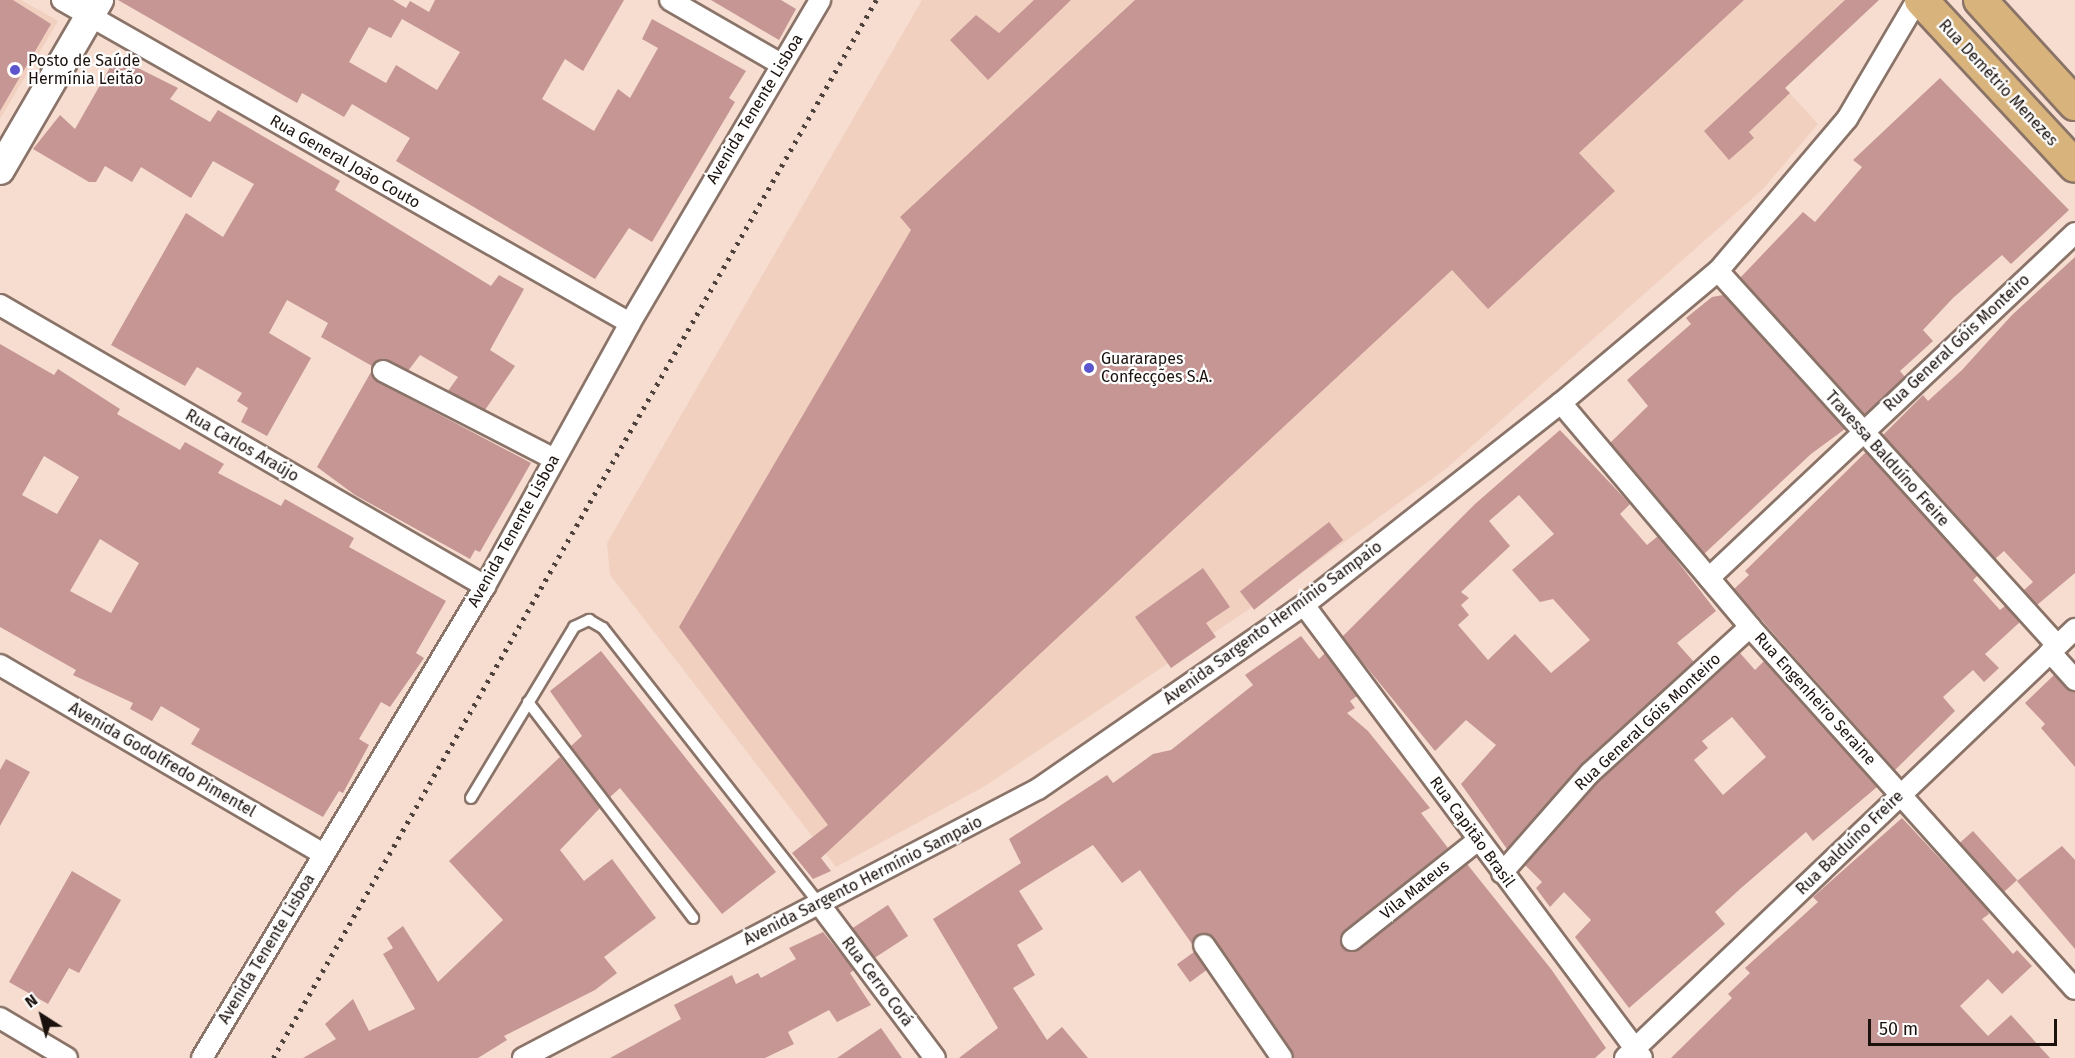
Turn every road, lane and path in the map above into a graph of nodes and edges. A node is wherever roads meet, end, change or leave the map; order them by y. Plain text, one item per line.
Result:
1 (62, 0) edge
2 (670, 0) edge
3 (820, 0) edge
4 (1919, 0) edge
5 (1980, 0) edge
6 (94, 8) edge
7 (781, 64) junction
8 (2075, 104) edge
9 (2075, 166) edge
10 (0, 170) edge
11 (2075, 233) edge
12 (1718, 271) junction
13 (0, 306) edge
14 (630, 322) junction
15 (383, 371) dead end
16 (1561, 403) junction
17 (1863, 433) junction
18 (554, 459) junction
19 (1709, 578) junction
20 (484, 586) junction
21 (1304, 604) junction
22 (1750, 627) junction
23 (2075, 629) edge
24 (2054, 648) junction
25 (0, 665) edge
26 (2075, 680) edge
27 (528, 702) junction
28 (1901, 793) junction
29 (471, 798) dead end
30 (1478, 840) junction
31 (324, 854) junction
32 (1502, 873) junction
33 (820, 906) junction
34 (693, 918) dead end
35 (1352, 940) dead end
36 (1203, 945) dead end
37 (2075, 989) edge
38 (0, 1018) edge
39 (1634, 1055) edge
40 (67, 1058) edge
41 (202, 1058) edge
42 (523, 1058) edge
43 (935, 1058) edge
44 (1282, 1058) edge

1 - 6 street, Rua General João Couto
2 - 7 street
3 - 7 street, Avenida Tenente Lisboa
4 - 9 main road, Rua Demétrio Menezes
4 - 12 street, Avenida Sargento Hermínio Sampaio
5 - 8 main road
6 - 10 street
6 - 14 street, Rua General João Couto
7 - 14 street, Avenida Tenente Lisboa
11 - 17 street, Rua General Góis Monteiro
12 - 16 street, Avenida Sargento Hermínio Sampaio
12 - 17 street, Travessa Balduíno Freire
13 - 20 street, Rua Carlos Araújo
14 - 18 street, Avenida Tenente Lisboa
15 - 18 street
16 - 19 street, Rua Engenheiro Seraine
16 - 21 street, Avenida Sargento Hermínio Sampaio
17 - 19 street, Rua General Góis Monteiro
17 - 24 street, Travessa Balduíno Freire
18 - 20 street, Avenida Tenente Lisboa
19 - 22 street, Rua Engenheiro Seraine
20 - 31 street, Avenida Tenente Lisboa
21 - 30 street, Rua Capitão Brasil
21 - 33 street, Avenida Sargento Hermínio Sampaio
22 - 28 street, Rua Engenheiro Seraine
22 - 32 street, Rua General Góis Monteiro
23 - 24 street, Rua Balduíno Freire
24 - 26 street, Travessa Balduíno Freire
24 - 28 street, Rua Balduíno Freire
25 - 31 street, Avenida Godolfredo Pimentel
27 - 29 lane
27 - 33 lane
27 - 34 lane
28 - 37 street, Rua Engenheiro Seraine
28 - 39 street, Rua Balduíno Freire
30 - 32 street, Rua Capitão Brasil
30 - 35 street, Vila Mateus
31 - 41 street, Avenida Tenente Lisboa
32 - 39 street, Rua Capitão Brasil
33 - 42 street, Avenida Sargento Hermínio Sampaio
33 - 43 street, Rua Cerro Corá
36 - 44 street
38 - 40 street

